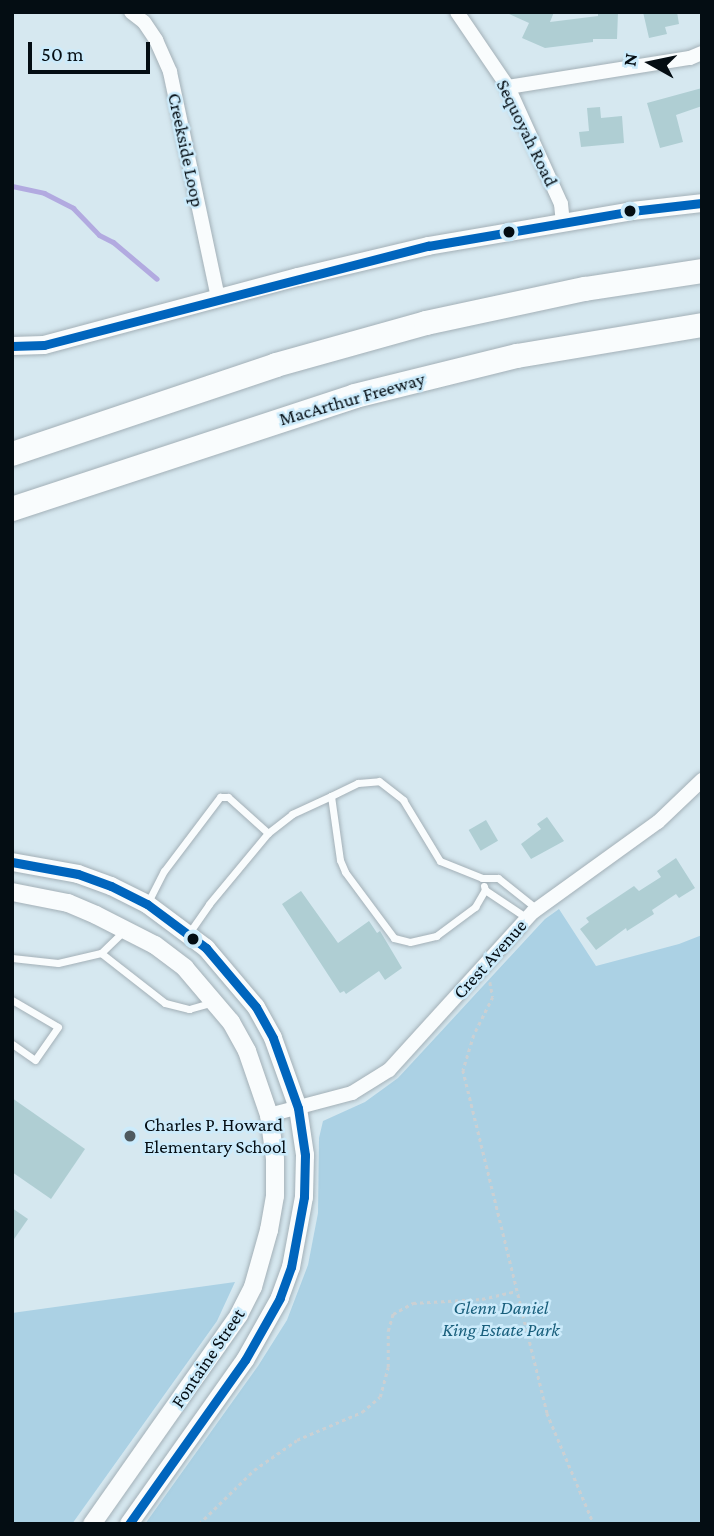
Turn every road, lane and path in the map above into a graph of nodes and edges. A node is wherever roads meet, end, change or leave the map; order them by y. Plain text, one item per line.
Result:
1 (131, 12) edge
2 (457, 12) edge
3 (702, 53) edge
4 (508, 87) junction
5 (702, 204) edge
6 (563, 223) junction
7 (702, 271) edge
8 (218, 298) junction
9 (702, 325) edge
10 (12, 346) edge
11 (12, 454) edge
12 (12, 509) edge
13 (702, 780) edge
14 (331, 796) junction
15 (268, 834) junction
16 (12, 862) edge
17 (482, 878) junction
18 (485, 890) junction
19 (12, 891) edge
20 (147, 904) junction
21 (532, 913) junction
22 (127, 929) junction
23 (189, 934) junction
24 (101, 953) junction
25 (12, 958) edge
26 (486, 961) junction
27 (12, 1000) edge
28 (215, 1001) junction
29 (12, 1044) edge
30 (298, 1108) junction
31 (270, 1115) junction
32 (516, 1291) junction
33 (92, 1524) edge
34 (128, 1524) edge
35 (199, 1524) edge
36 (594, 1524) edge

1 - 8 street, Creekside Loop
2 - 4 street, Sequoyah Road
3 - 4 street
4 - 6 street, Sequoyah Road
5 - 6 street
6 - 8 street
7 - 11 highway
8 - 10 street
9 - 12 highway, MacArthur Freeway
13 - 21 street, Crest Avenue
14 - 15 lane
14 - 17 lane
14 - 18 lane
15 - 20 lane
15 - 23 lane
16 - 20 street, Fontaine Street
17 - 18 lane
17 - 21 lane
18 - 21 lane
19 - 22 street, Fontaine Street
20 - 23 street, Fontaine Street
21 - 26 street, Crest Avenue
22 - 24 lane
22 - 28 street, Fontaine Street
23 - 30 street, Fontaine Street
24 - 25 lane
24 - 28 lane
26 - 30 street, Crest Avenue
26 - 32 path
27 - 29 lane
28 - 31 street, Fontaine Street
30 - 31 street, Crest Avenue
30 - 34 street, Fontaine Street
31 - 33 street, Fontaine Street
32 - 35 path
32 - 36 path

